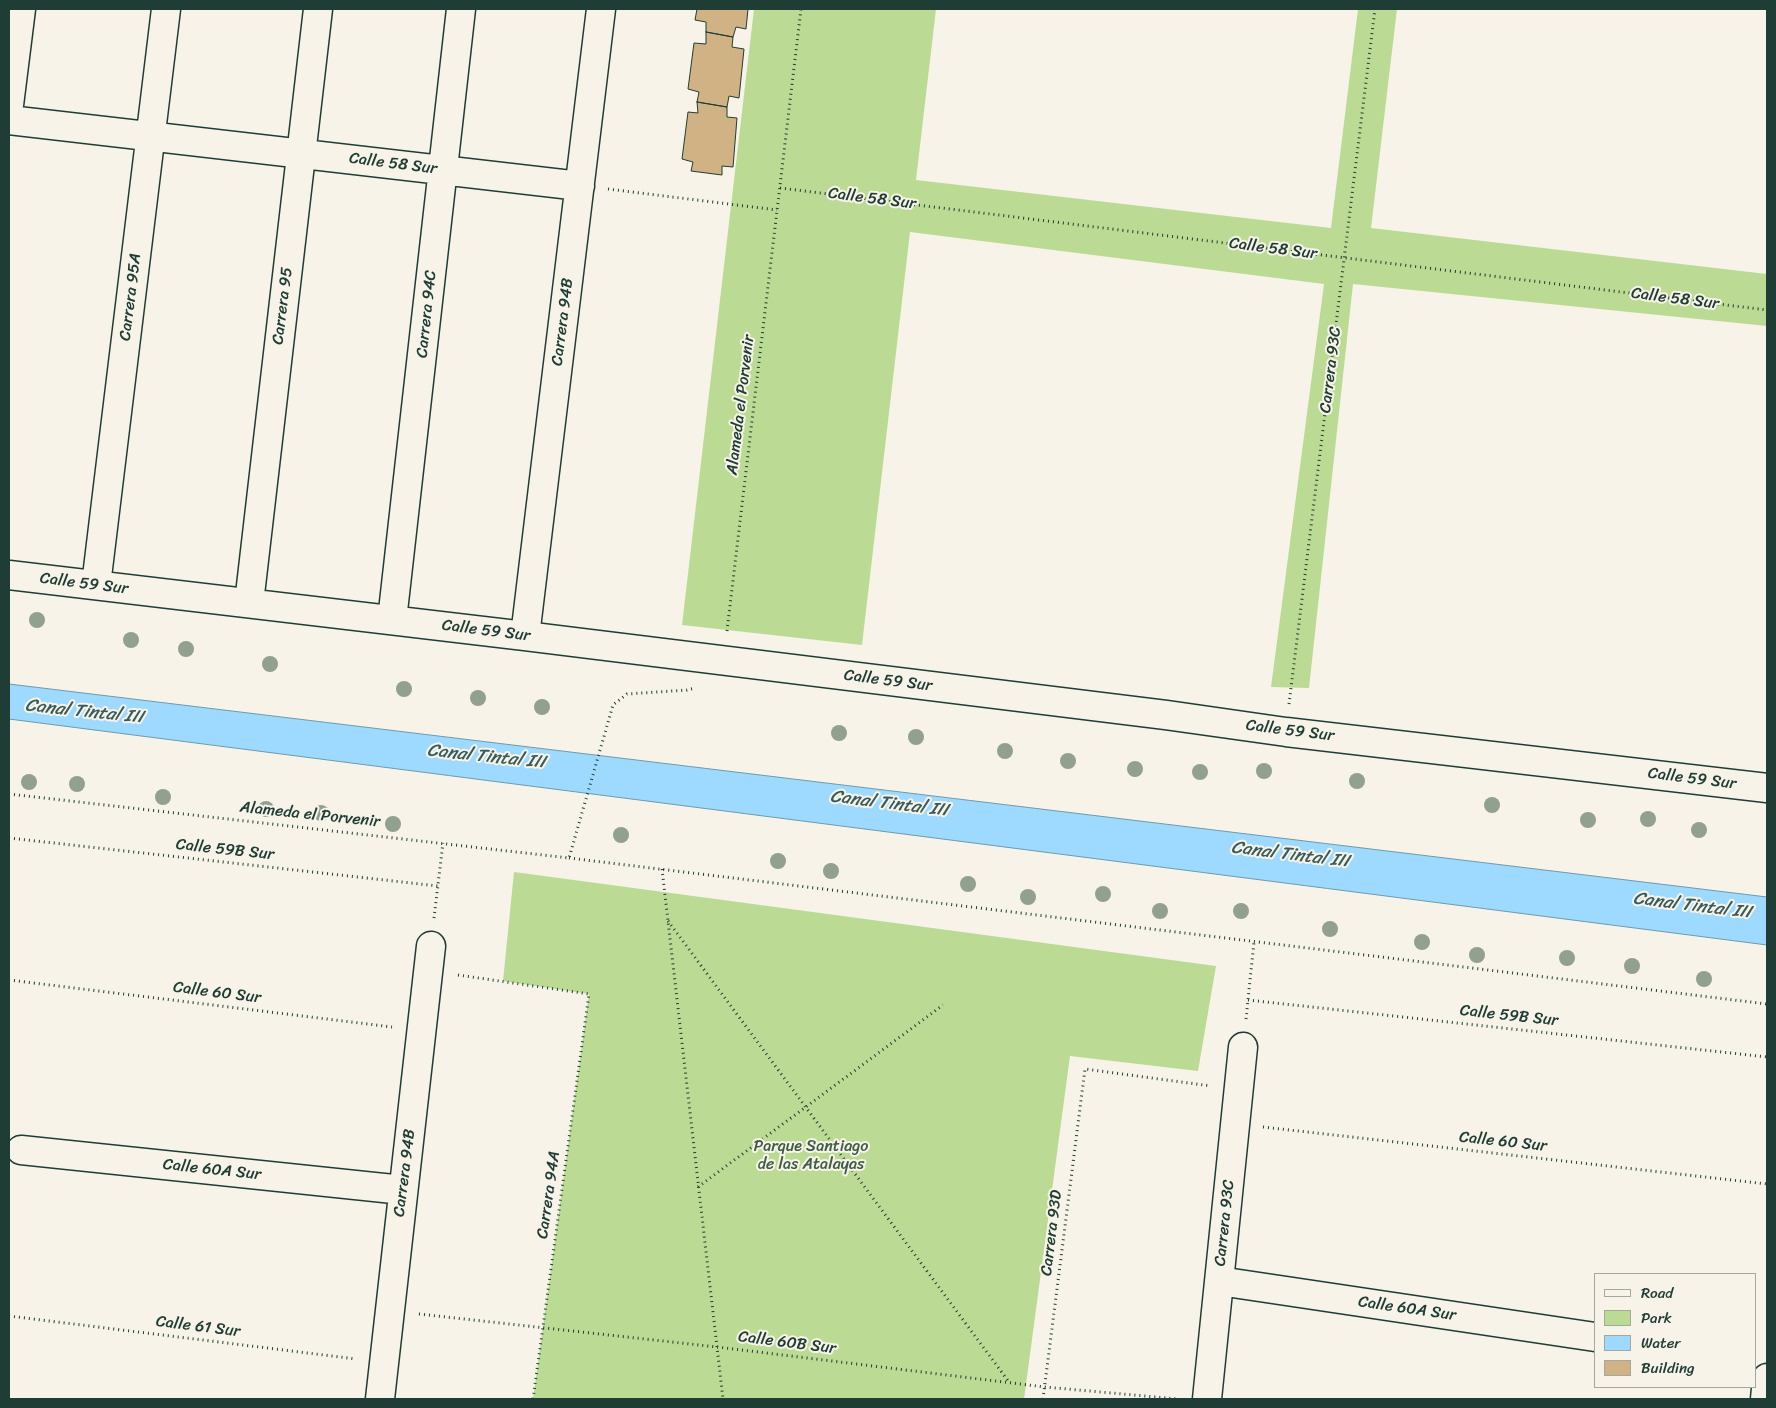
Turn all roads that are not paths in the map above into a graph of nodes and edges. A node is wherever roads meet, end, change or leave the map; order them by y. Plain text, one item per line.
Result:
1 (21, 9) edge
2 (166, 9) edge
3 (318, 9) edge
4 (461, 9) edge
5 (601, 9) edge
6 (9, 105) edge
7 (9, 120) edge
8 (151, 136) junction
9 (301, 154) junction
10 (443, 170) junction
11 (580, 186) junction
12 (9, 575) edge
13 (96, 586) junction
14 (249, 603) junction
15 (392, 620) junction
16 (525, 636) junction
17 (1767, 788) edge
18 (430, 958) road end
19 (1243, 1047) road end
20 (21, 1150) dead end
21 (403, 1190) junction
22 (1219, 1280) junction
23 (1594, 1337) edge
24 (1767, 1378) edge
25 (380, 1399) edge
26 (1207, 1399) edge
27 (1765, 1399) edge

1 - 6 street
2 - 8 street, Carrera 95A
3 - 9 street, Carrera 95
4 - 10 street, Carrera 94C
5 - 11 street, Carrera 94B
7 - 8 street, Calle 58 Sur
8 - 9 street, Calle 58 Sur
8 - 13 street, Carrera 95A
9 - 10 street, Calle 58 Sur
9 - 14 street, Carrera 95
10 - 11 street, Calle 58 Sur
10 - 15 street, Carrera 94C
11 - 16 street, Carrera 94B
12 - 13 street, Calle 59 Sur
13 - 14 street, Calle 59 Sur
14 - 15 street, Calle 59 Sur
15 - 16 street, Calle 59 Sur
16 - 17 street, Calle 59 Sur
18 - 21 street, Carrera 94B
19 - 22 street, Carrera 93C
20 - 21 street, Calle 60A Sur
21 - 25 street, Carrera 94B
22 - 23 street, Calle 60A Sur
22 - 26 street, Carrera 93C
24 - 27 street

